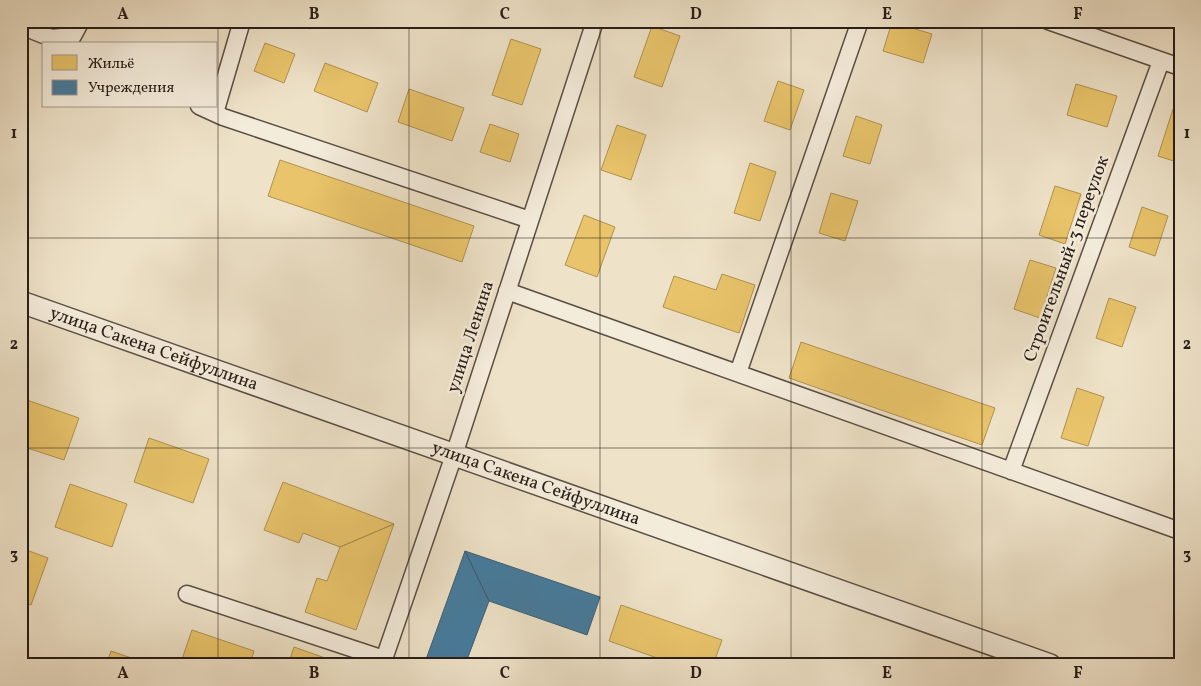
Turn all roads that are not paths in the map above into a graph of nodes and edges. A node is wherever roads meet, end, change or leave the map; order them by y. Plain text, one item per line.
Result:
1 (81, 21) edge
2 (242, 21) edge
3 (595, 21) edge
4 (860, 21) edge
5 (1048, 21) edge
6 (21, 26) edge
7 (79, 40) edge
8 (1162, 61) junction
9 (1180, 67) edge
10 (218, 103) edge
11 (204, 108) edge
12 (216, 108) edge
13 (215, 113) junction
14 (530, 220) junction
15 (508, 291) junction
16 (21, 302) edge
17 (738, 373) junction
18 (454, 455) junction
19 (1011, 471) junction
20 (1180, 531) edge
21 (187, 594) dead end
22 (383, 662) edge
23 (1050, 665) edge

1 - 7 street
2 - 10 street
3 - 14 street, улица Ленина
4 - 17 street
5 - 8 street
6 - 7 street
8 - 9 street
8 - 19 street, Строительный-3 переулок
11 - 13 street
12 - 13 street
13 - 14 street
14 - 15 street, улица Ленина
15 - 17 street
15 - 18 street, улица Ленина
16 - 18 street, улица Сакена Сейфуллина
17 - 19 street
18 - 22 street, улица Ленина
18 - 23 street, улица Сакена Сейфуллина
19 - 20 street
21 - 22 street

